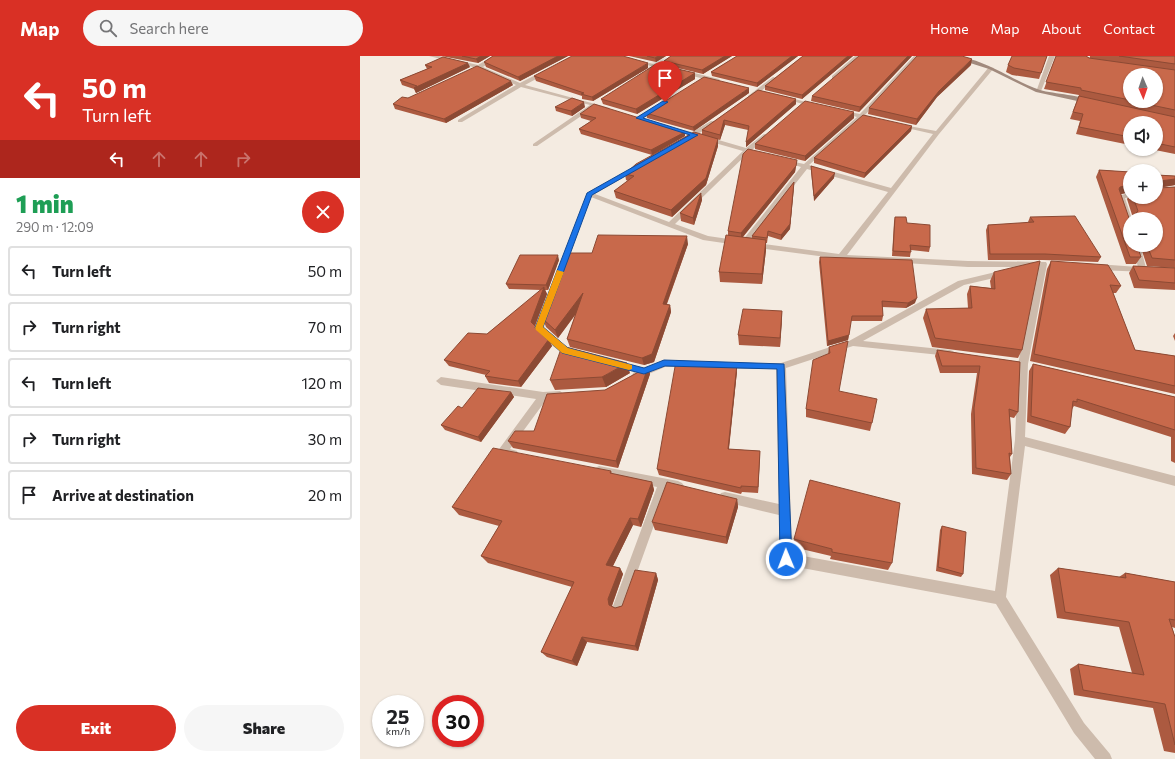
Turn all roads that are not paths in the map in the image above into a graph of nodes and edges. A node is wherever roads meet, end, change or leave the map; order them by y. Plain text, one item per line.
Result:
1 (432, 56) edge
2 (496, 56) edge
3 (616, 56) edge
4 (858, 56) edge
5 (917, 56) edge
6 (951, 56) edge
7 (1052, 56) edge
8 (667, 59) edge
9 (656, 66) junction
10 (479, 67) junction
11 (554, 67) edge
12 (991, 68) junction
13 (670, 69) edge
14 (650, 70) edge
15 (472, 71) edge
16 (677, 71) edge
17 (712, 73) edge
18 (781, 74) edge
19 (705, 77) junction
20 (720, 81) edge
21 (698, 82) edge
22 (828, 82) edge
23 (520, 84) junction
24 (751, 89) edge
25 (1038, 90) junction
26 (758, 91) junction
27 (766, 93) edge
28 (774, 95) edge
29 (810, 98) dead end
30 (746, 100) edge
31 (600, 101) edge
32 (665, 102) edge
33 (804, 103) junction
34 (1097, 104) edge
35 (594, 105) junction
36 (799, 108) edge
37 (826, 108) edge
38 (833, 110) edge
39 (616, 111) edge
40 (631, 116) edge
41 (861, 116) junction
42 (720, 117) edge
43 (638, 118) junction
44 (646, 120) edge
45 (884, 121) edge
46 (460, 122) dead end
47 (892, 123) edge
48 (667, 126) edge
49 (770, 132) edge
50 (937, 133) junction
51 (695, 135) junction
52 (682, 142) edge
53 (535, 145) dead end
54 (747, 151) junction
55 (762, 154) edge
56 (777, 158) edge
57 (642, 164) edge
58 (806, 165) junction
59 (893, 191) junction
60 (589, 194) junction
61 (671, 224) junction
62 (744, 244) junction
63 (1139, 252) edge
64 (841, 257) junction
65 (1047, 265) junction
66 (1089, 267) edge
67 (852, 343) junction
68 (580, 354) edge
69 (962, 355) edge
70 (608, 362) edge
71 (701, 365) edge
72 (715, 366) edge
73 (781, 366) junction
74 (644, 371) junction
75 (626, 381) edge
76 (442, 382) dead end
77 (572, 394) edge
78 (543, 396) junction
79 (1020, 440) junction
80 (525, 456) edge
81 (586, 468) edge
82 (1175, 481) edge
83 (664, 483) junction
84 (686, 488) edge
85 (717, 495) edge
86 (785, 511) junction
87 (1000, 598) junction
88 (619, 606) edge
89 (1105, 759) edge

1 - 10 street
2 - 10 street
3 - 9 street
4 - 22 street
5 - 41 street
6 - 12 main road
7 - 25 street
8 - 9 street
9 - 13 street
9 - 14 street
10 - 15 street
10 - 23 street
11 - 23 street
12 - 25 main road
12 - 50 street
16 - 19 street
17 - 19 street
18 - 26 street
19 - 20 street
19 - 21 street
23 - 35 street
23 - 46 street
24 - 26 street
25 - 34 main road
26 - 27 street
26 - 30 street
28 - 33 street
29 - 33 street
31 - 35 street
32 - 43 street
33 - 36 street
33 - 37 street
35 - 39 street
35 - 53 street
38 - 41 street
40 - 43 street
41 - 45 street
41 - 58 street
42 - 51 street
43 - 44 street
47 - 50 street
48 - 51 street
49 - 54 street
50 - 59 street
51 - 52 street
51 - 54 street
54 - 55 street
54 - 61 street
56 - 58 street
57 - 60 street
58 - 59 street
58 - 62 street
59 - 64 street
60 - 61 street
60 - 68 street
61 - 62 street
62 - 64 street
63 - 66 street
64 - 65 street
65 - 67 street
65 - 79 street
67 - 69 street
67 - 73 street
70 - 74 street
71 - 74 street
72 - 73 street
73 - 86 street
74 - 75 street
76 - 78 street
77 - 78 street
78 - 80 street
79 - 82 street
79 - 87 street
81 - 83 street
83 - 84 street
83 - 88 street
85 - 86 street
86 - 87 street
87 - 89 street

